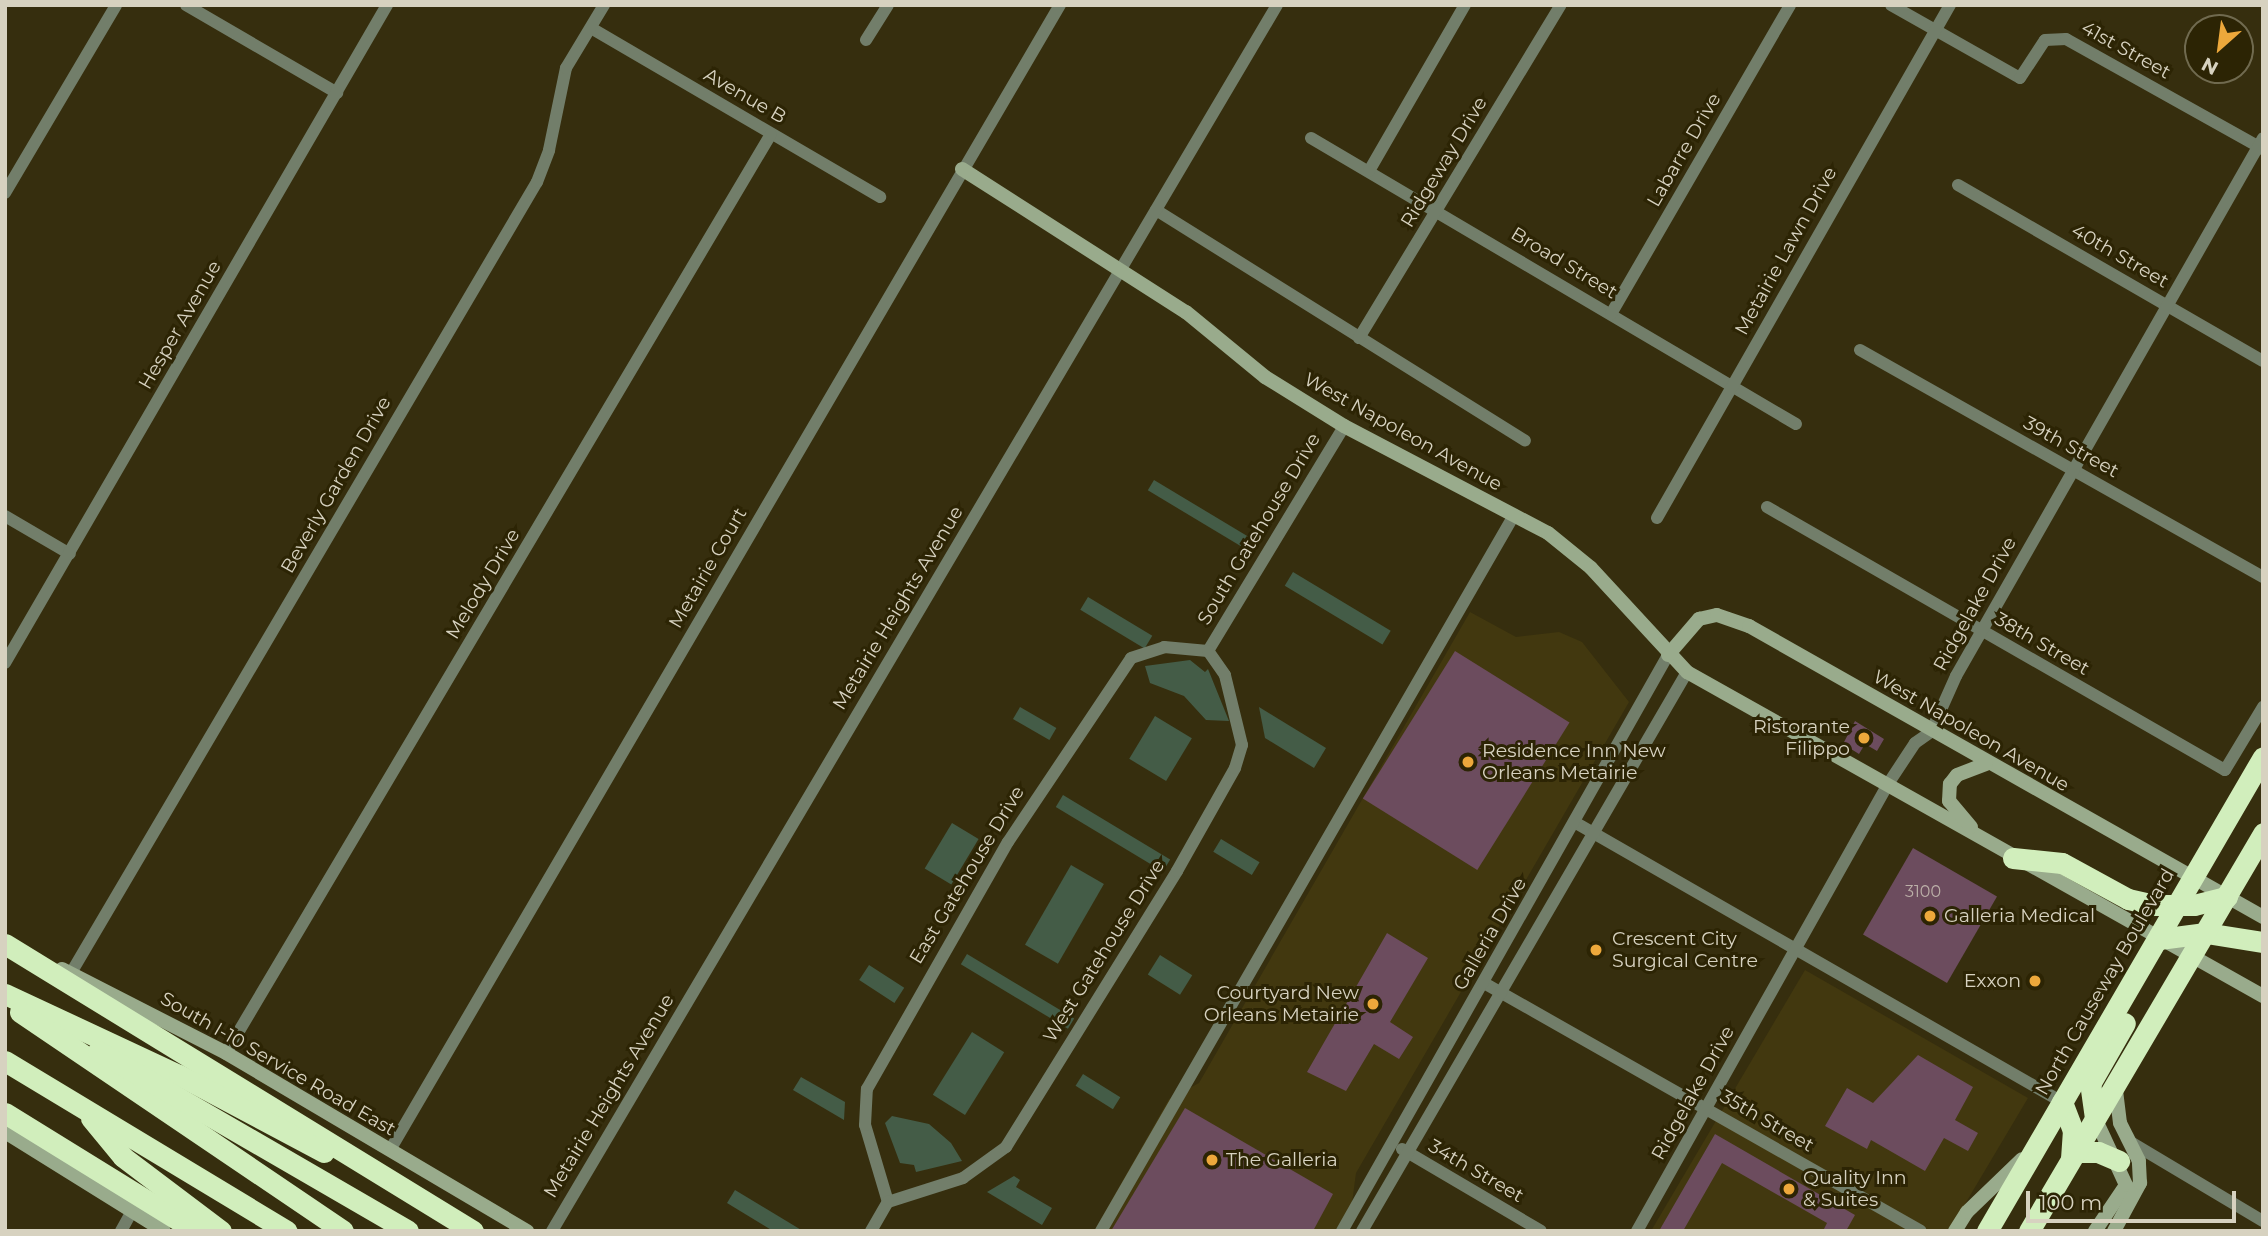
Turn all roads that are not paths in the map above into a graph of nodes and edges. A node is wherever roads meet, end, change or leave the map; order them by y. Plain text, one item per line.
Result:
1 (116, 5) edge
2 (186, 5) edge
3 (387, 5) edge
4 (604, 5) edge
5 (888, 5) edge
6 (1060, 5) edge
7 (1277, 5) edge
8 (1465, 5) edge
9 (1561, 5) edge
10 (1790, 5) edge
11 (1891, 5) edge
12 (1950, 5) edge
13 (591, 28) junction
14 (1936, 31) junction
15 (866, 40) dead end
16 (337, 93) junction
17 (771, 134) junction
18 (1311, 138) dead end
19 (2261, 145) edge
20 (962, 169) junction
21 (1369, 171) junction
22 (1958, 185) dead end
23 (5, 193) edge
24 (880, 197) dead end
25 (1438, 209) junction
26 (1156, 210) junction
27 (1121, 269) junction
28 (2166, 305) junction
29 (1611, 314) junction
30 (1359, 338) junction
31 (1860, 350) dead end
32 (2263, 361) edge
33 (1732, 387) junction
34 (1796, 424) dead end
35 (1344, 426) junction
36 (1525, 441) dead end
37 (2072, 470) junction
38 (1768, 507) dead end
39 (1514, 515) junction
40 (5, 516) edge
41 (1657, 518) dead end
42 (70, 554) junction
43 (2263, 577) edge
44 (1982, 632) junction
45 (1208, 651) junction
46 (1668, 655) junction
47 (5, 663) edge
48 (1687, 671) junction
49 (2263, 707) edge
50 (1931, 732) junction
51 (2263, 757) edge
52 (1986, 764) junction
53 (1888, 784) junction
54 (1576, 823) junction
55 (2263, 833) edge
56 (1595, 834) junction
57 (1990, 844) junction
58 (2013, 858) junction
59 (2192, 877) junction
60 (2227, 897) junction
61 (2177, 906) junction
62 (2263, 918) edge
63 (2206, 933) junction
64 (2159, 939) junction
65 (2263, 942) edge
66 (5, 943) edge
67 (1793, 948) junction
68 (2193, 956) junction
69 (71, 973) junction
70 (2135, 978) junction
71 (1484, 983) junction
72 (1502, 992) junction
73 (2263, 996) edge
74 (5, 998) edge
75 (226, 1053) junction
76 (5, 1061) edge
77 (2115, 1083) junction
78 (2062, 1102) junction
79 (81, 1106) junction
80 (1708, 1110) junction
81 (5, 1113) edge
82 (2095, 1118) junction
83 (5, 1132) edge
84 (2132, 1143) junction
85 (1392, 1144) junction
86 (2039, 1144) junction
87 (390, 1150) junction
88 (1407, 1152) junction
89 (2074, 1159) junction
90 (2119, 1161) junction
91 (888, 1202) junction
92 (132, 1211) junction
93 (2263, 1221) edge
94 (121, 1231) edge
95 (164, 1231) edge
96 (196, 1231) edge
97 (221, 1231) edge
98 (287, 1231) edge
99 (343, 1231) edge
100 (408, 1231) edge
101 (472, 1231) edge
102 (527, 1231) edge
103 (552, 1231) edge
104 (870, 1231) edge
105 (1101, 1231) edge
106 (1342, 1231) edge
107 (1362, 1231) edge
108 (1541, 1231) edge
109 (1637, 1231) edge
110 (1921, 1231) edge
111 (1955, 1231) edge
112 (1987, 1231) edge
113 (2029, 1231) edge
114 (2095, 1231) edge
115 (2113, 1231) edge

1 - 23 street
2 - 16 street
3 - 16 street, Hesper Avenue
4 - 13 street, Beverly Garden Drive
5 - 15 street
6 - 20 street, Metairie Court
7 - 26 street, Metairie Heights Avenue
8 - 21 street
9 - 25 street, Ridgeway Drive
10 - 29 street, Labarre Drive
11 - 14 street
12 - 14 street, Metairie Lawn Drive
13 - 17 street, Avenue B
13 - 69 street, Beverly Garden Drive
14 - 19 street, 41st Street
14 - 33 street, Metairie Lawn Drive
16 - 42 street, Hesper Avenue
17 - 24 street, Avenue B
17 - 75 street, Melody Drive
18 - 21 street, Broad Street
19 - 28 street, Ridgelake Drive
20 - 27 street, West Napoleon Avenue
20 - 87 street, Metairie Court
21 - 25 street, Broad Street
22 - 28 street, 40th Street
25 - 29 street, Broad Street
25 - 30 street, Ridgeway Drive
26 - 27 street, Metairie Heights Avenue
26 - 30 street
27 - 35 street, West Napoleon Avenue
27 - 103 street, Metairie Heights Avenue
28 - 32 street, 40th Street
28 - 37 street, Ridgelake Drive
29 - 33 street, Broad Street
30 - 36 street
31 - 37 street, 39th Street
33 - 34 street, Broad Street
33 - 41 street, Metairie Lawn Drive
35 - 39 street, West Napoleon Avenue
35 - 45 street, South Gatehouse Drive
37 - 43 street, 39th Street
37 - 44 street, Ridgelake Drive
38 - 44 street, 38th Street
39 - 46 street, West Napoleon Avenue
39 - 105 street
40 - 42 street
42 - 47 street, Hesper Avenue
44 - 49 street, 38th Street
44 - 50 street, Ridgelake Drive
45 - 91 street, West Gatehouse Drive
45 - 91 street, East Gatehouse Drive
46 - 48 street, West Napoleon Avenue
46 - 50 street, West Napoleon Avenue
46 - 54 street, Galleria Drive
48 - 53 street, West Napoleon Avenue
48 - 56 street, Galleria Drive
50 - 52 street, West Napoleon Avenue
50 - 53 street, Ridgelake Drive
51 - 59 highway, North Causeway Boulevard
52 - 57 street
52 - 59 street, West Napoleon Avenue
53 - 57 street, West Napoleon Avenue
53 - 67 street, Ridgelake Drive
54 - 56 street
54 - 71 street, Galleria Drive
55 - 60 highway
56 - 67 street
56 - 72 street, Galleria Drive
57 - 58 street, West Napoleon Avenue
58 - 61 highway
58 - 64 street, West Napoleon Avenue
59 - 60 street, West Napoleon Avenue
59 - 61 highway, North Causeway Boulevard
60 - 61 highway
60 - 62 street, West Napoleon Avenue
60 - 63 highway
61 - 64 highway, North Causeway Boulevard
63 - 64 highway
63 - 65 highway
63 - 68 highway
64 - 68 street, West Napoleon Avenue
64 - 70 highway, North Causeway Boulevard
66 - 69 street, South I-10 Service Road East
66 - 101 highway
67 - 78 street
67 - 80 street, Ridgelake Drive
68 - 73 street, West Napoleon Avenue
68 - 77 highway
69 - 75 street, South I-10 Service Road East
70 - 78 highway, North Causeway Boulevard
70 - 82 highway
71 - 72 street, 35th Street
71 - 85 street, Galleria Drive
72 - 80 street, 35th Street
72 - 88 street, Galleria Drive
74 - 99 highway
74 - 100 highway
74 - 101 highway
75 - 87 street, South I-10 Service Road East
76 - 79 highway
77 - 82 highway
77 - 84 street
78 - 86 highway, North Causeway Boulevard
78 - 89 highway
79 - 97 highway
79 - 98 highway
80 - 109 street, Ridgelake Drive
80 - 110 street, 35th Street
81 - 96 highway
82 - 89 highway
82 - 90 street
83 - 92 street
84 - 93 street
84 - 115 street
85 - 88 street, 34th Street
85 - 106 street, Galleria Drive
86 - 111 street
86 - 112 highway, North Causeway Boulevard
87 - 102 street, South I-10 Service Road East
88 - 107 street, Galleria Drive
88 - 108 street, 34th Street
89 - 90 highway
89 - 113 highway
90 - 114 street
91 - 104 street
92 - 94 street
92 - 95 street

